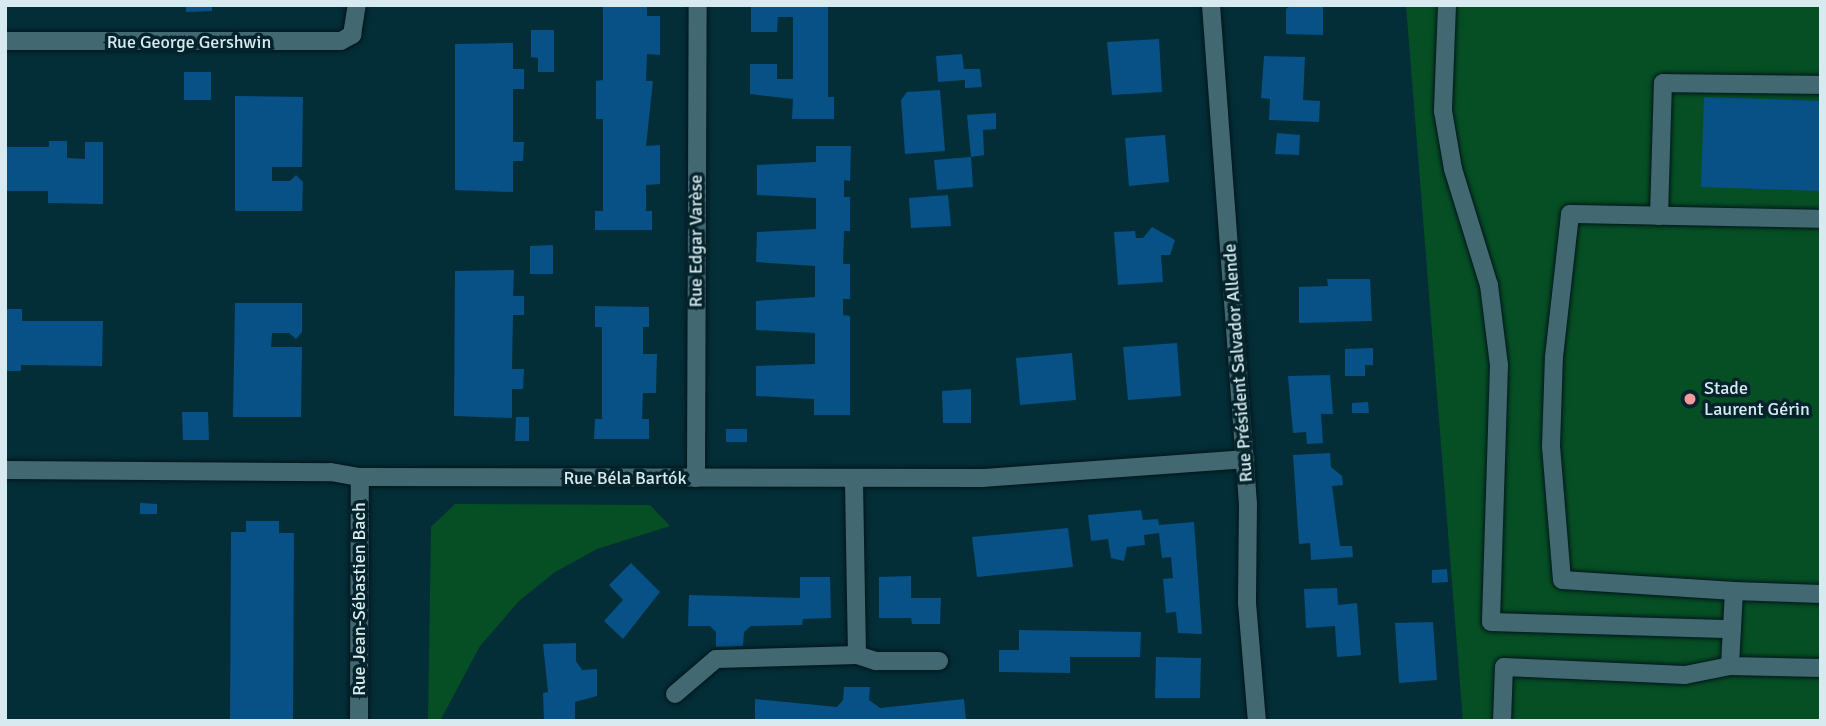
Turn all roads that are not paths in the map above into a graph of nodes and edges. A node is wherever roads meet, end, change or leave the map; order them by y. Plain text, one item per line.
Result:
1 (698, 5) edge
2 (1210, 5) edge
3 (1447, 5) edge
4 (357, 11) edge
5 (5, 41) edge
6 (1821, 85) edge
7 (1659, 216) junction
8 (1821, 219) edge
9 (1245, 459) junction
10 (5, 470) edge
11 (360, 477) junction
12 (696, 478) junction
13 (854, 478) junction
14 (1734, 591) junction
15 (1821, 594) edge
16 (1732, 629) junction
17 (857, 655) junction
18 (939, 662) dead end
19 (1730, 666) junction
20 (1821, 668) edge
21 (675, 694) dead end
22 (359, 721) edge
23 (1257, 721) edge
24 (1502, 721) edge

1 - 12 street, Rue Edgar Varèse
2 - 9 street, Rue Président Salvador Allende
3 - 16 street
4 - 5 street, Rue George Gershwin
6 - 7 street
7 - 8 street
7 - 14 street
9 - 13 street, Rue Béla Bartók
9 - 23 street, Rue Président Salvador Allende
10 - 11 street, Rue Béla Bartók
11 - 12 street, Rue Béla Bartók
11 - 22 street, Rue Jean-Sébastien Bach
12 - 13 street, Rue Béla Bartók
13 - 17 street
14 - 15 street
14 - 16 street
16 - 19 street
17 - 18 street
17 - 21 street
19 - 20 street
19 - 24 street

